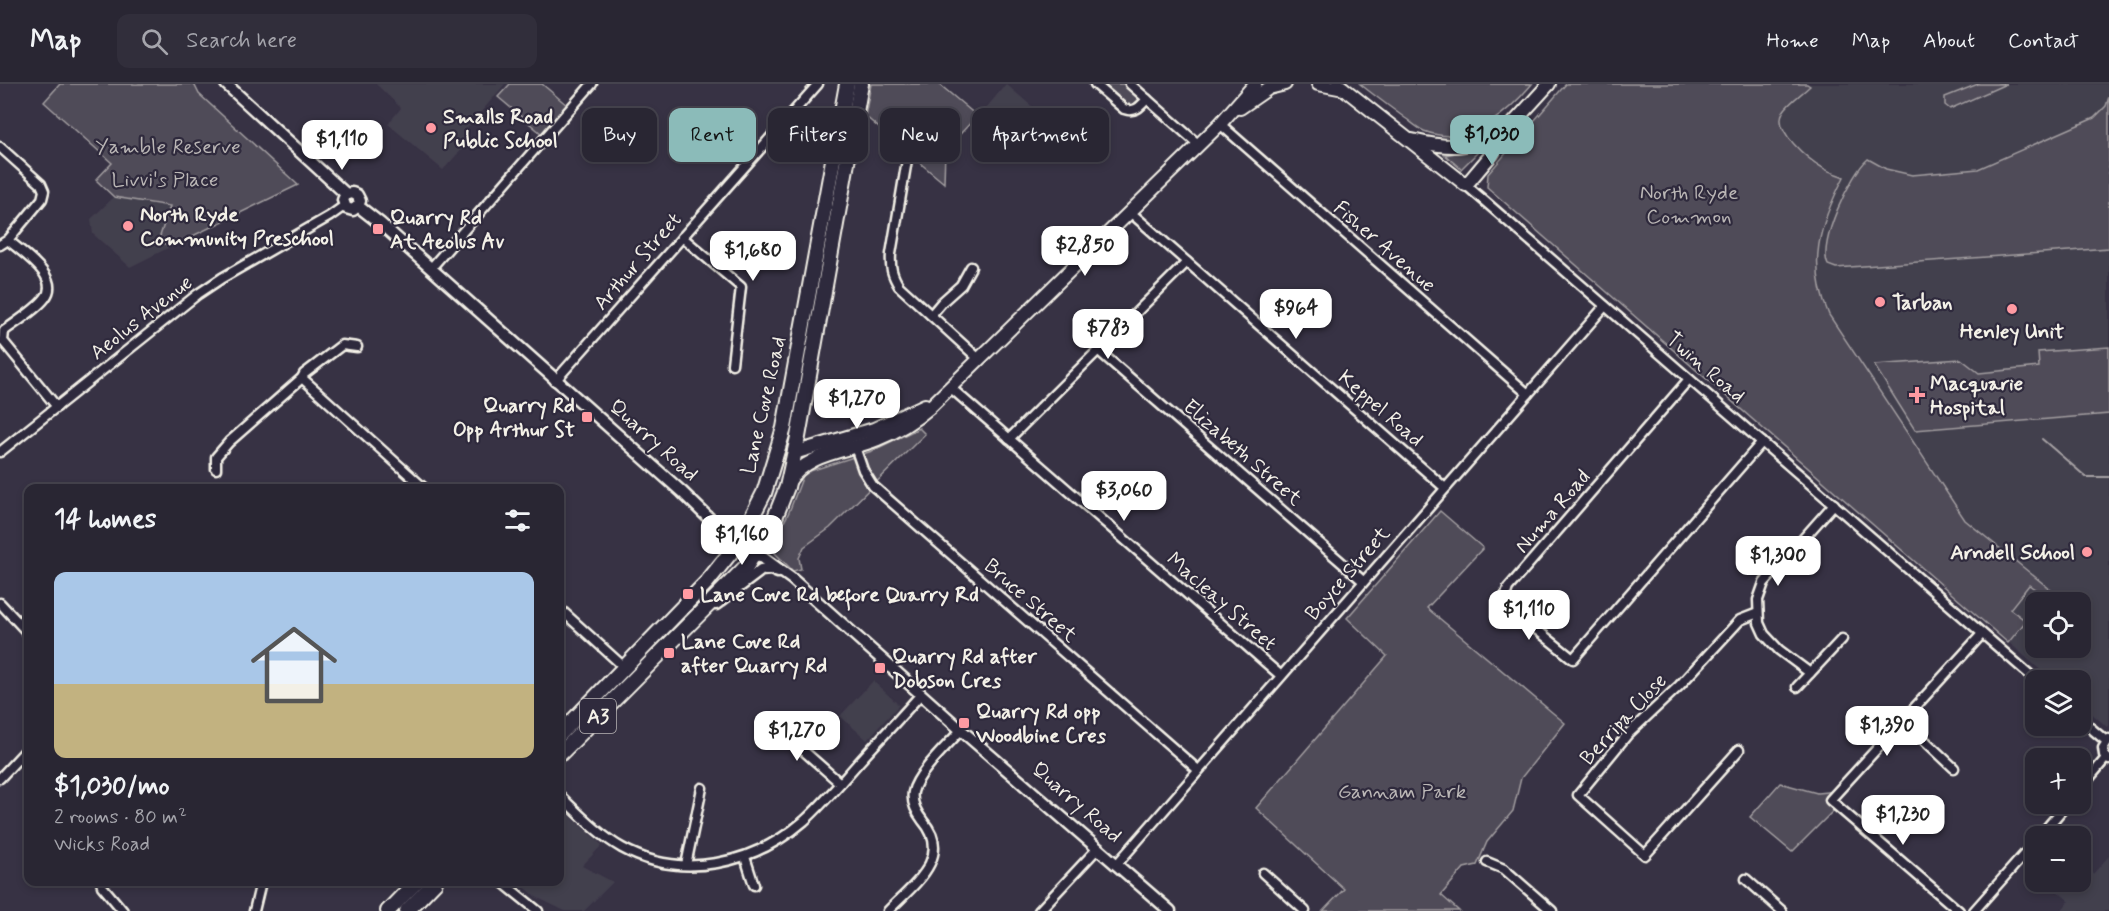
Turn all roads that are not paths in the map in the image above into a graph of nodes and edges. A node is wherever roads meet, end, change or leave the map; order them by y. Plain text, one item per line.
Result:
1 (226, 84) edge
2 (592, 84) edge
3 (818, 84) edge
4 (847, 84) edge
5 (861, 84) edge
6 (1095, 84) edge
7 (1130, 84) edge
8 (1255, 84) edge
9 (1265, 84) edge
10 (1285, 84) edge
11 (1318, 84) edge
12 (1549, 84) edge
13 (1341, 86) edge
14 (1147, 99) junction
15 (1251, 99) junction
16 (1220, 124) junction
17 (1509, 129) junction
18 (1407, 138) junction
19 (1199, 144) junction
20 (0, 147) edge
21 (907, 162) edge
22 (1463, 183) junction
23 (346, 194) junction
24 (344, 206) junction
25 (358, 206) junction
26 (1130, 212) junction
27 (682, 237) junction
28 (4, 243) edge
29 (1187, 262) junction
30 (971, 267) dead end
31 (431, 268) junction
32 (1605, 306) junction
33 (931, 315) junction
34 (357, 347) dead end
35 (1099, 351) junction
36 (980, 360) junction
37 (732, 364) dead end
38 (302, 378) junction
39 (1689, 379) junction
40 (555, 381) junction
41 (951, 388) junction
42 (1528, 394) junction
43 (57, 407) junction
44 (1009, 439) junction
45 (853, 442) junction
46 (1762, 442) junction
47 (0, 452) edge
48 (794, 453) junction
49 (216, 469) dead end
50 (420, 484) edge
51 (787, 487) junction
52 (1445, 488) junction
53 (764, 493) junction
54 (1834, 504) junction
55 (739, 542) junction
56 (755, 552) junction
57 (792, 579) junction
58 (1363, 581) junction
59 (0, 603) edge
60 (564, 613) edge
61 (1758, 613) junction
62 (699, 614) junction
63 (24, 629) edge
64 (1982, 634) junction
65 (1842, 639) dead end
66 (624, 667) junction
67 (2025, 671) edge
68 (1810, 673) junction
69 (1280, 675) junction
70 (1797, 687) dead end
71 (921, 694) junction
72 (1903, 720) junction
73 (771, 722) dead end
74 (2091, 727) edge
75 (564, 730) edge
76 (962, 730) junction
77 (2108, 740) edge
78 (564, 750) edge
79 (1739, 750) dead end
80 (24, 752) edge
81 (2108, 759) edge
82 (1954, 768) dead end
83 (1198, 770) junction
84 (2091, 777) edge
85 (0, 778) edge
86 (840, 783) junction
87 (702, 788) dead end
88 (564, 800) edge
89 (2059, 814) edge
90 (2048, 826) edge
91 (1098, 848) junction
92 (2025, 853) edge
93 (745, 857) junction
94 (1486, 862) dead end
95 (1117, 864) junction
96 (686, 865) junction
97 (1263, 873) dead end
98 (1746, 879) dead end
99 (754, 885) dead end
100 (102, 886) edge
101 (260, 886) edge
102 (412, 886) edge
103 (431, 886) edge
104 (507, 886) edge
105 (123, 911) edge
106 (254, 911) edge
107 (388, 911) edge
108 (407, 911) edge
109 (538, 911) edge
110 (888, 911) edge
111 (1040, 911) edge
112 (1170, 911) edge
113 (1305, 911) edge
114 (1552, 911) edge
115 (1782, 911) edge
116 (1959, 911) edge
117 (1974, 911) edge

1 - 23 street
2 - 31 street
3 - 27 street, Arthur Street
4 - 53 highway, Lane Cove Road / A3
5 - 48 highway, Lane Cove Road / A3
6 - 14 street
7 - 14 street
8 - 16 main road
9 - 15 main road
10 - 15 main road
11 - 13 main road, Twin Road
12 - 17 main road
13 - 18 main road, Twin Road
14 - 19 street
15 - 16 main road
16 - 19 main road
16 - 42 street, Fisher Avenue
17 - 18 main road
17 - 22 main road
18 - 22 main road, Twin Road
19 - 26 main road
20 - 28 street
21 - 33 street
22 - 32 street, Twin Road
23 - 24 street
23 - 25 street
24 - 25 street
24 - 43 street, Aeolus Avenue
25 - 31 street, Quarry Road
26 - 29 street, Keppel Road
26 - 36 main road
27 - 37 street
27 - 40 street, Arthur Street
28 - 43 street
29 - 35 street
29 - 52 street, Keppel Road
30 - 33 street
31 - 40 street, Quarry Road
32 - 39 street, Twin Road
32 - 42 street, Boyce Street
33 - 36 street
34 - 38 street
35 - 44 street
35 - 58 street, Elizabeth Street
36 - 41 main road
38 - 49 street
38 - 50 street
39 - 46 street, Twin Road
39 - 46 street, Numa Road
40 - 55 street, Quarry Road
41 - 44 street, Macleay Street
41 - 45 main road
42 - 52 street, Boyce Street
43 - 47 street, Aeolus Avenue
44 - 69 street, Macleay Street
45 - 48 main road
45 - 51 main road
45 - 83 street, Bruce Street
46 - 54 street, Twin Road
48 - 51 highway, Lane Cove Road / A3
48 - 53 highway
51 - 56 highway, Lane Cove Road / A3
52 - 58 street, Boyce Street
53 - 55 highway, Lane Cove Road / A3
54 - 61 street
54 - 64 street, Twin Road
55 - 56 highway, Quarry Road
55 - 66 highway, Lane Cove Road / A3
56 - 57 street, Quarry Road
56 - 62 highway, Lane Cove Road / A3
57 - 62 street
57 - 71 street, Quarry Road
58 - 69 street, Boyce Street
59 - 63 street
60 - 66 street
61 - 68 street
61 - 79 street, Berripa Close
62 - 78 highway, Lane Cove Road / A3
64 - 67 street, Twin Road
64 - 72 street
65 - 68 street
66 - 75 highway, Lane Cove Road / A3
68 - 70 street
69 - 83 street, Boyce Street
71 - 76 street, Quarry Road
71 - 86 street
72 - 82 street
72 - 116 street
73 - 86 street
74 - 77 street
76 - 91 street, Quarry Road
76 - 110 street
77 - 81 street
80 - 85 street
81 - 84 street
83 - 95 street, Boyce Street
86 - 93 street
87 - 96 street
88 - 96 street
89 - 90 street
91 - 95 street, Quarry Road
91 - 111 street
92 - 117 street
93 - 96 street
93 - 99 street
94 - 114 street
95 - 112 street, Quarry Road
97 - 113 street
98 - 115 street
100 - 105 street
101 - 106 street
102 - 107 highway
103 - 108 highway
104 - 109 street

